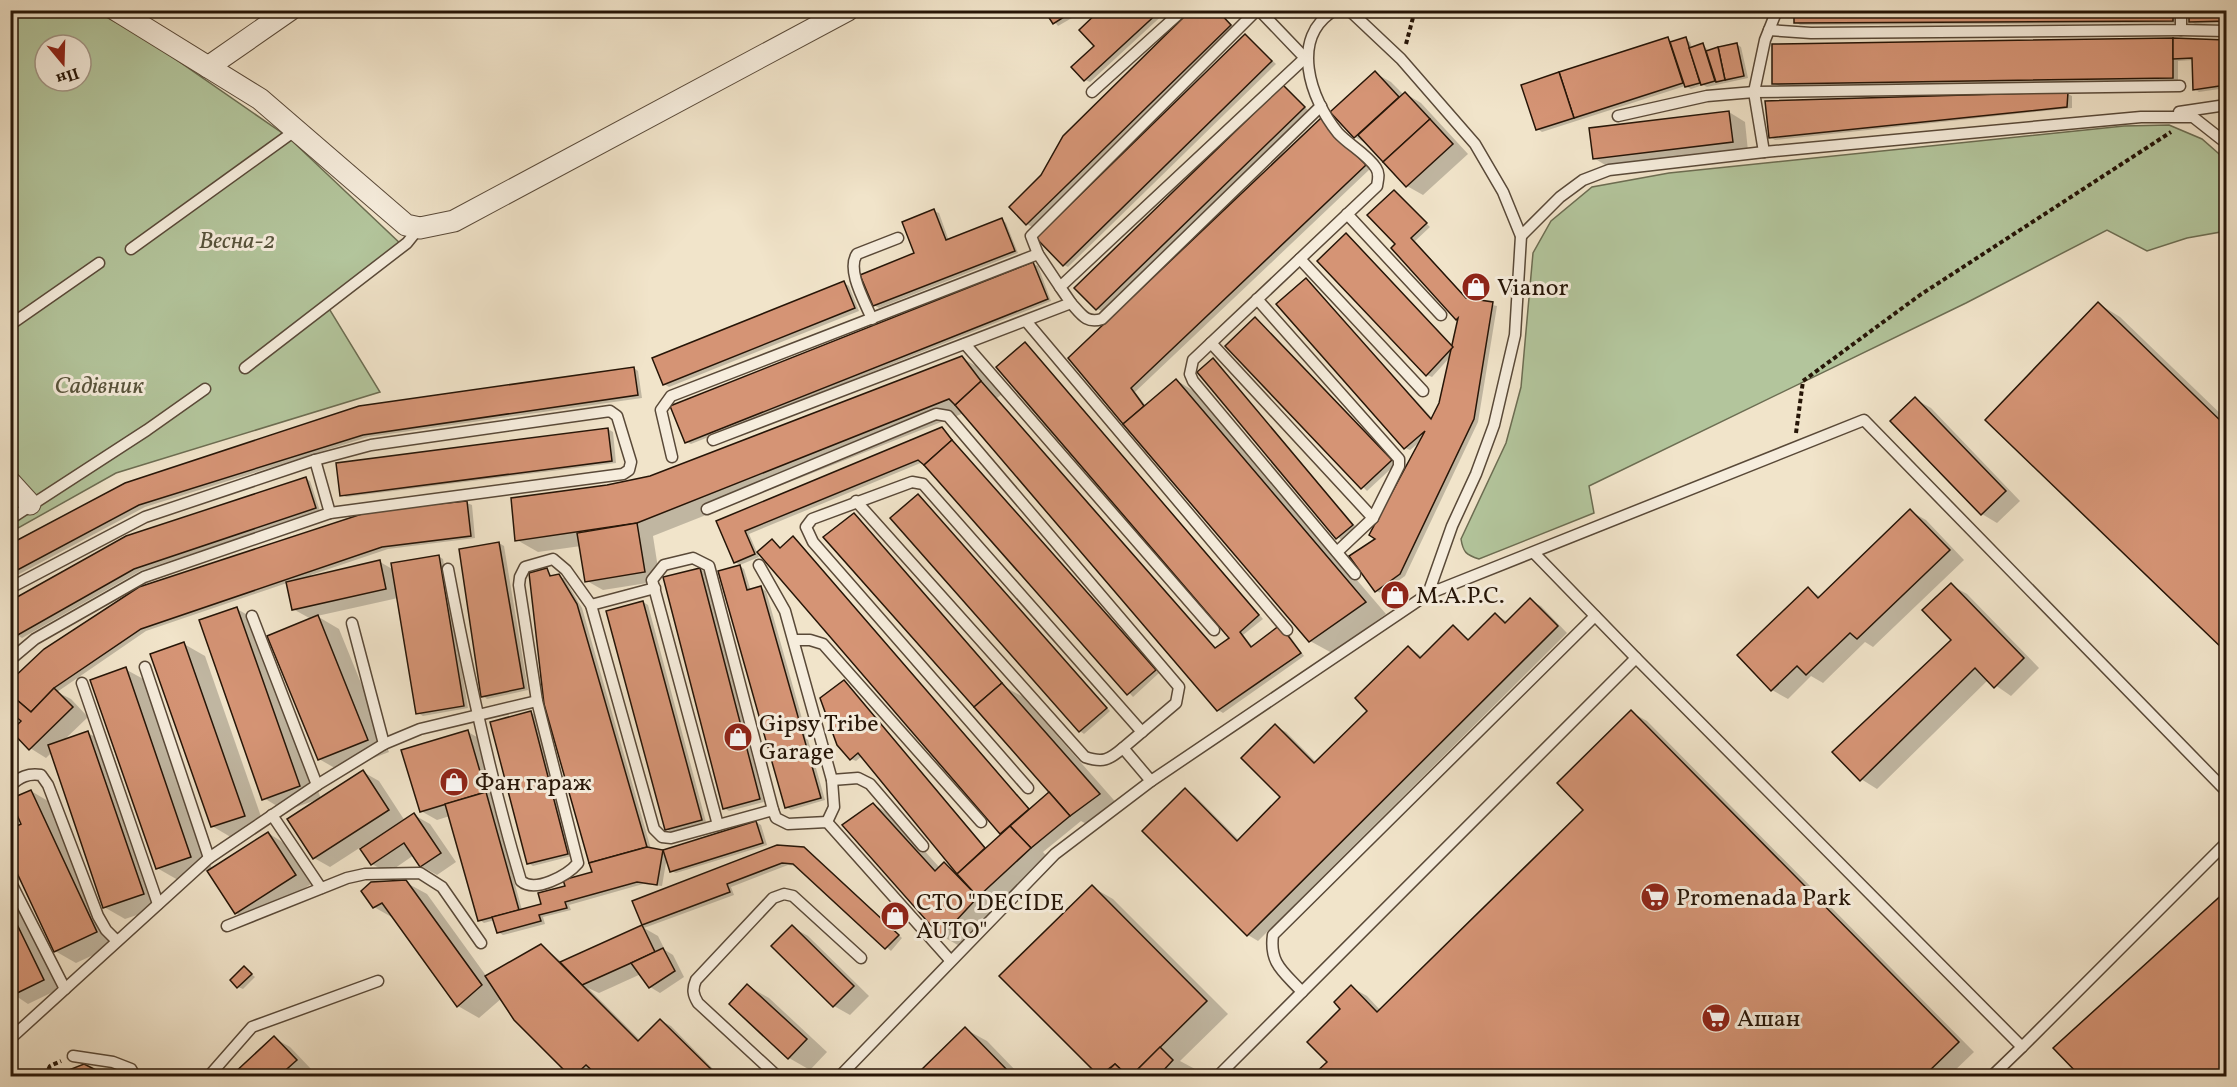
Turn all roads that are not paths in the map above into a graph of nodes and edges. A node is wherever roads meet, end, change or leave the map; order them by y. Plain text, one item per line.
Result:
1 (116, 10) edge
2 (290, 10) edge
3 (848, 10) edge
4 (1183, 10) edge
5 (1258, 10) edge
6 (1335, 10) edge
7 (1349, 10) edge
8 (1777, 10) edge
9 (2181, 10) edge
10 (1769, 30) junction
11 (2181, 30) junction
12 (2226, 31) edge
13 (1305, 58) junction
14 (208, 67) junction
15 (2180, 86) dead end
16 (1092, 92) dead end
17 (1754, 92) junction
18 (2226, 105) edge
19 (1320, 106) junction
20 (1618, 116) dead end
21 (2141, 117) junction
22 (296, 130) junction
23 (2226, 143) edge
24 (1764, 152) junction
25 (1347, 214) junction
26 (420, 228) junction
27 (1521, 236) junction
28 (898, 238) dead end
29 (131, 249) dead end
30 (1038, 254) junction
31 (1300, 259) junction
32 (99, 263) dead end
33 (1060, 287) junction
34 (1257, 299) junction
35 (1071, 303) junction
36 (1441, 315) dead end
37 (872, 319) junction
38 (1026, 321) junction
39 (10, 325) edge
40 (1211, 343) junction
41 (965, 344) junction
42 (245, 368) dead end
43 (205, 389) dead end
44 (1423, 391) dead end
45 (713, 440) dead end
46 (672, 457) dead end
47 (315, 459) junction
48 (10, 482) edge
49 (856, 501) junction
50 (30, 504) junction
51 (707, 509) dead end
52 (330, 513) junction
53 (10, 519) edge
54 (1372, 519) junction
55 (1337, 552) junction
56 (1534, 553) junction
57 (759, 565) dead end
58 (448, 569) dead end
59 (1354, 574) dead end
60 (10, 588) edge
61 (654, 588) junction
62 (1428, 594) junction
63 (591, 605) junction
64 (252, 616) dead end
65 (1595, 616) junction
66 (352, 623) dead end
67 (1214, 630) dead end
68 (1287, 630) dead end
69 (794, 640) junction
70 (13, 653) edge
71 (1636, 658) junction
72 (145, 667) dead end
73 (82, 684) dead end
74 (537, 701) junction
75 (476, 715) junction
76 (1142, 732) junction
77 (384, 744) junction
78 (1123, 748) junction
79 (832, 780) junction
80 (1151, 782) junction
81 (317, 785) junction
82 (10, 786) edge
83 (1028, 788) dead end
84 (2226, 791) edge
85 (774, 810) junction
86 (272, 815) junction
87 (827, 822) junction
88 (981, 822) dead end
89 (718, 825) junction
90 (923, 846) dead end
91 (2223, 846) dead end
92 (209, 858) junction
93 (10, 881) edge
94 (321, 888) junction
95 (158, 904) junction
96 (227, 926) dead end
97 (117, 941) junction
98 (481, 943) dead end
99 (861, 958) dead end
100 (950, 960) junction
101 (378, 981) dead end
102 (65, 989) junction
103 (1302, 992) junction
104 (10, 1039) edge
105 (2022, 1047) junction
106 (73, 1056) road end
107 (135, 1077) edge
108 (209, 1077) edge
109 (777, 1077) edge
110 (840, 1077) edge
111 (1218, 1077) edge
112 (1992, 1077) edge

1 - 14 street
2 - 14 street
3 - 26 street
4 - 16 lane
5 - 13 lane
5 - 30 lane
6 - 13 lane
7 - 27 lane
8 - 10 lane
9 - 11 lane
10 - 11 lane
10 - 17 lane
11 - 12 lane
13 - 19 lane
13 - 33 lane
14 - 22 street
15 - 17 lane
17 - 20 lane
17 - 24 lane
18 - 21 lane
19 - 25 lane
19 - 35 lane
21 - 23 lane
21 - 24 lane
22 - 26 street
22 - 29 lane
24 - 27 lane
25 - 31 lane
25 - 36 lane
26 - 42 lane
27 - 62 lane
28 - 37 lane
30 - 33 lane
30 - 37 lane
31 - 34 lane
31 - 44 lane
32 - 39 lane
33 - 35 lane
34 - 40 lane
34 - 54 lane
35 - 38 lane
37 - 46 lane
38 - 41 lane
38 - 68 lane
40 - 54 lane
40 - 55 lane
41 - 45 lane
41 - 67 lane
43 - 50 lane
47 - 52 lane
47 - 52 lane
47 - 60 lane
48 - 50 street
49 - 76 lane
49 - 78 lane
49 - 83 lane
50 - 53 lane
51 - 76 lane
52 - 70 lane
54 - 55 lane
55 - 59 lane
56 - 62 lane
56 - 65 lane
56 - 84 lane
57 - 69 lane
58 - 75 lane
61 - 63 lane
61 - 85 lane
61 - 89 lane
62 - 80 lane
63 - 74 lane
63 - 89 lane
64 - 81 lane
65 - 71 lane
65 - 103 lane
66 - 77 lane
69 - 79 lane
69 - 88 lane
71 - 103 lane
71 - 105 lane
72 - 92 lane
73 - 95 lane
74 - 75 lane
74 - 75 lane
75 - 77 lane
76 - 78 lane
77 - 81 lane
78 - 80 lane
79 - 87 lane
79 - 90 lane
80 - 100 lane
81 - 86 lane
82 - 97 lane
85 - 87 lane
85 - 89 lane
86 - 92 lane
86 - 94 lane
87 - 100 lane
91 - 105 lane
92 - 95 lane
93 - 102 lane
94 - 96 lane
94 - 98 lane
95 - 97 lane
97 - 102 lane
99 - 109 lane
100 - 110 lane
101 - 108 lane
102 - 104 lane
103 - 111 lane
105 - 112 lane
106 - 107 lane

